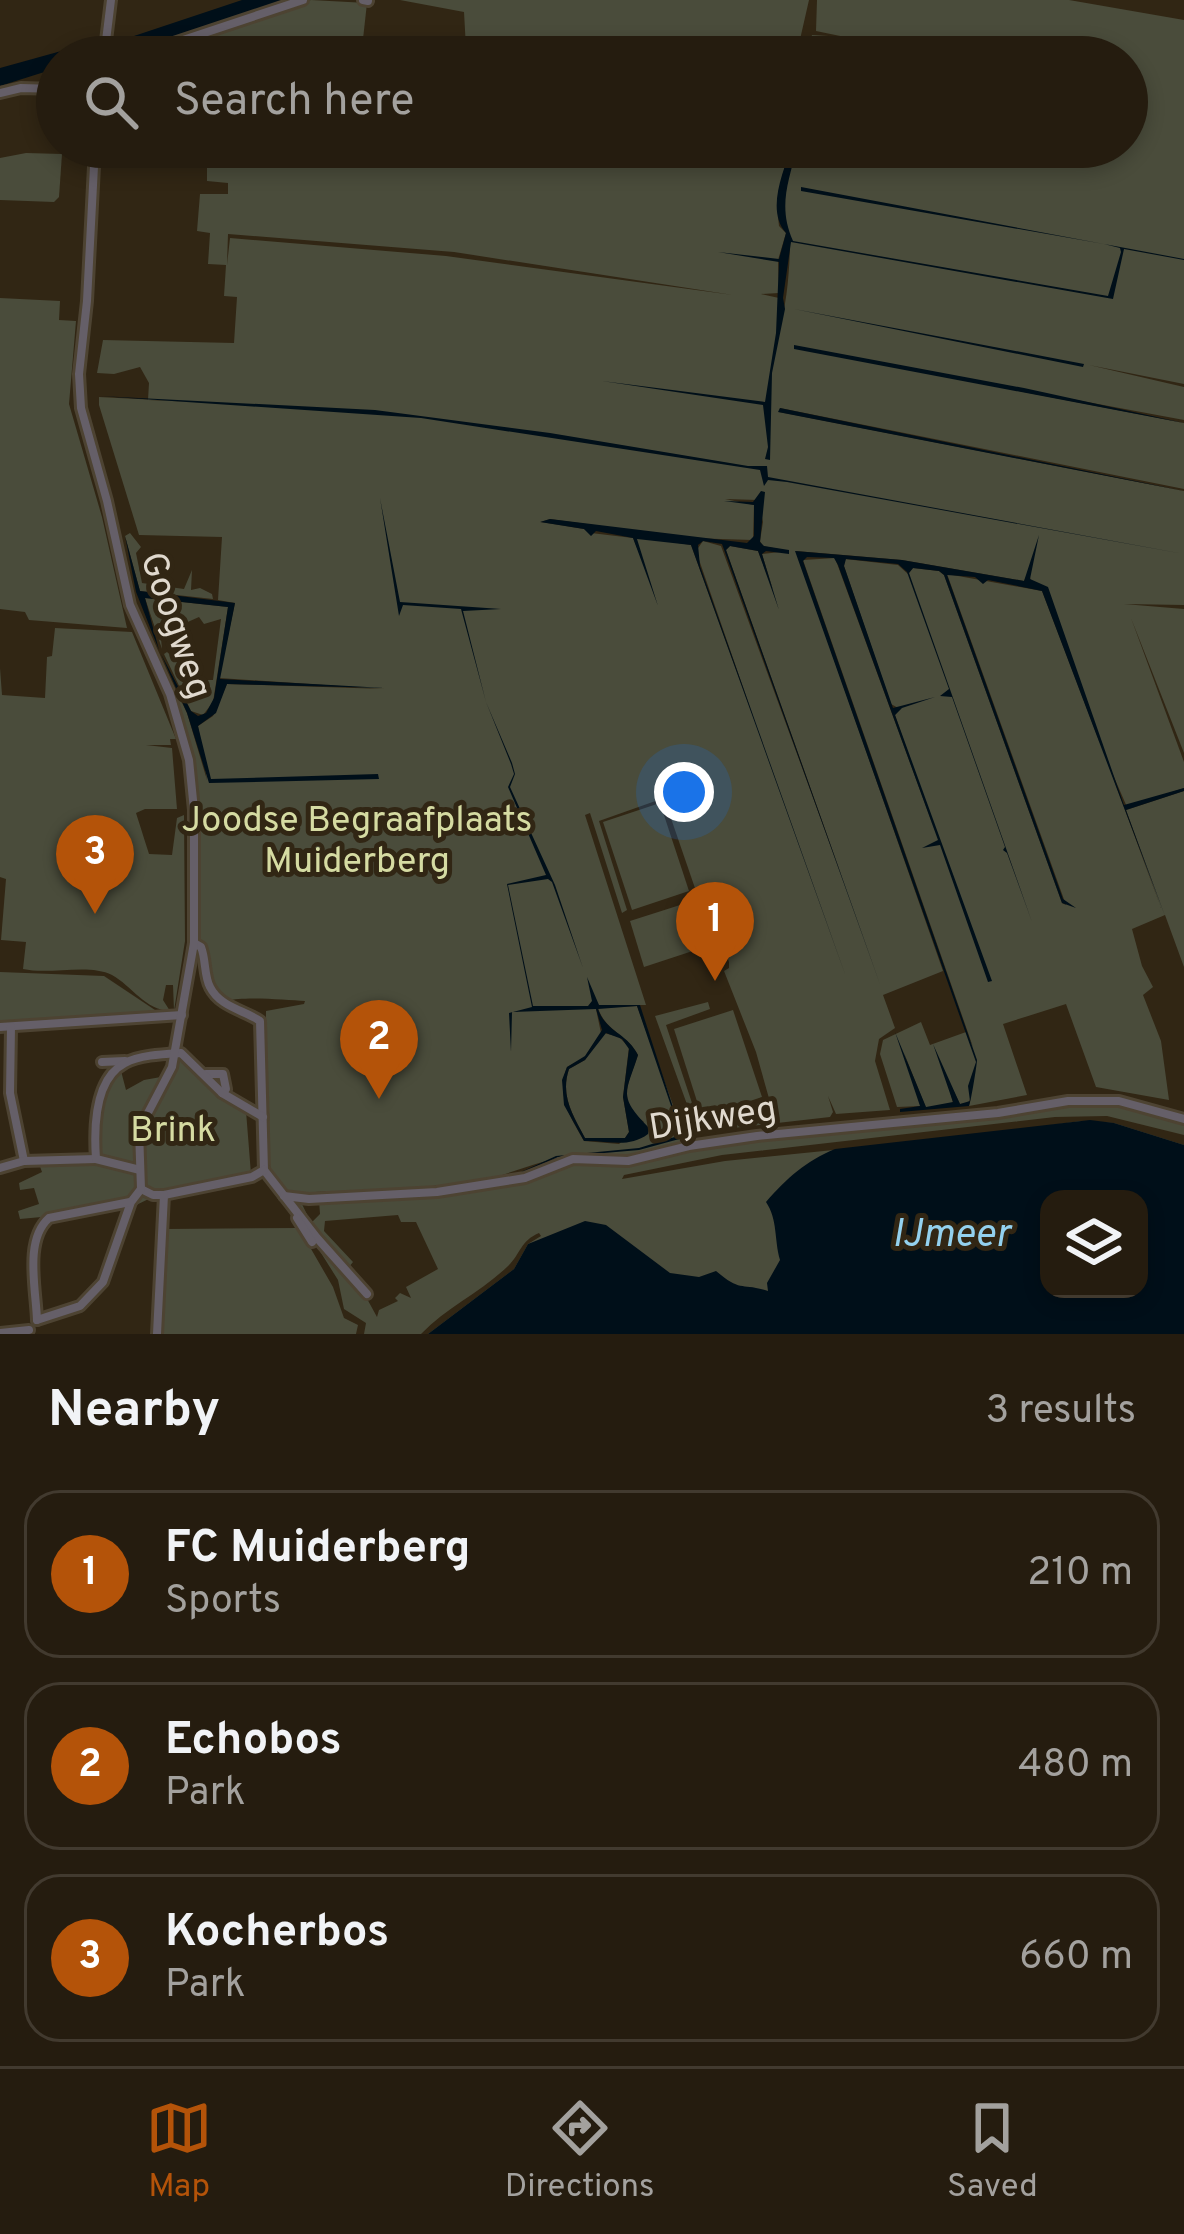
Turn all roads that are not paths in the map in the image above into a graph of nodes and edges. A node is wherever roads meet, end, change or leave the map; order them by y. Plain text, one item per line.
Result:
1 (108, 0) edge
2 (303, 0) edge
3 (106, 36) edge
4 (195, 36) edge
5 (36, 88) edge
6 (0, 93) edge
7 (94, 168) edge
8 (194, 943) junction
9 (182, 1015) junction
10 (5, 1027) edge
11 (176, 1052) junction
12 (128, 1061) junction
13 (102, 1062) dead end
14 (263, 1117) junction
15 (1184, 1119) edge
16 (96, 1160) junction
17 (24, 1161) junction
18 (0, 1168) edge
19 (140, 1170) junction
20 (265, 1170) junction
21 (141, 1189) junction
22 (164, 1195) junction
23 (284, 1196) junction
24 (131, 1202) junction
25 (312, 1242) dead end
26 (367, 1294) dead end
27 (37, 1320) junction
28 (29, 1332) edge
29 (0, 1333) edge
30 (157, 1334) edge

1 - 3 street
2 - 4 street
5 - 6 street
7 - 8 street, Googweg
8 - 9 street, Googweg
8 - 14 street
9 - 10 street
9 - 11 street, Googweg
10 - 17 street
11 - 12 street
11 - 14 street
11 - 19 street
12 - 13 street
12 - 16 street
14 - 20 street
15 - 23 street, Dijkweg
16 - 17 street
16 - 19 street
17 - 18 street
19 - 21 street
20 - 22 street
20 - 23 street
21 - 22 street
21 - 24 street
22 - 30 street
23 - 25 street
23 - 26 street
24 - 27 street
24 - 27 street
27 - 28 street
28 - 29 street

